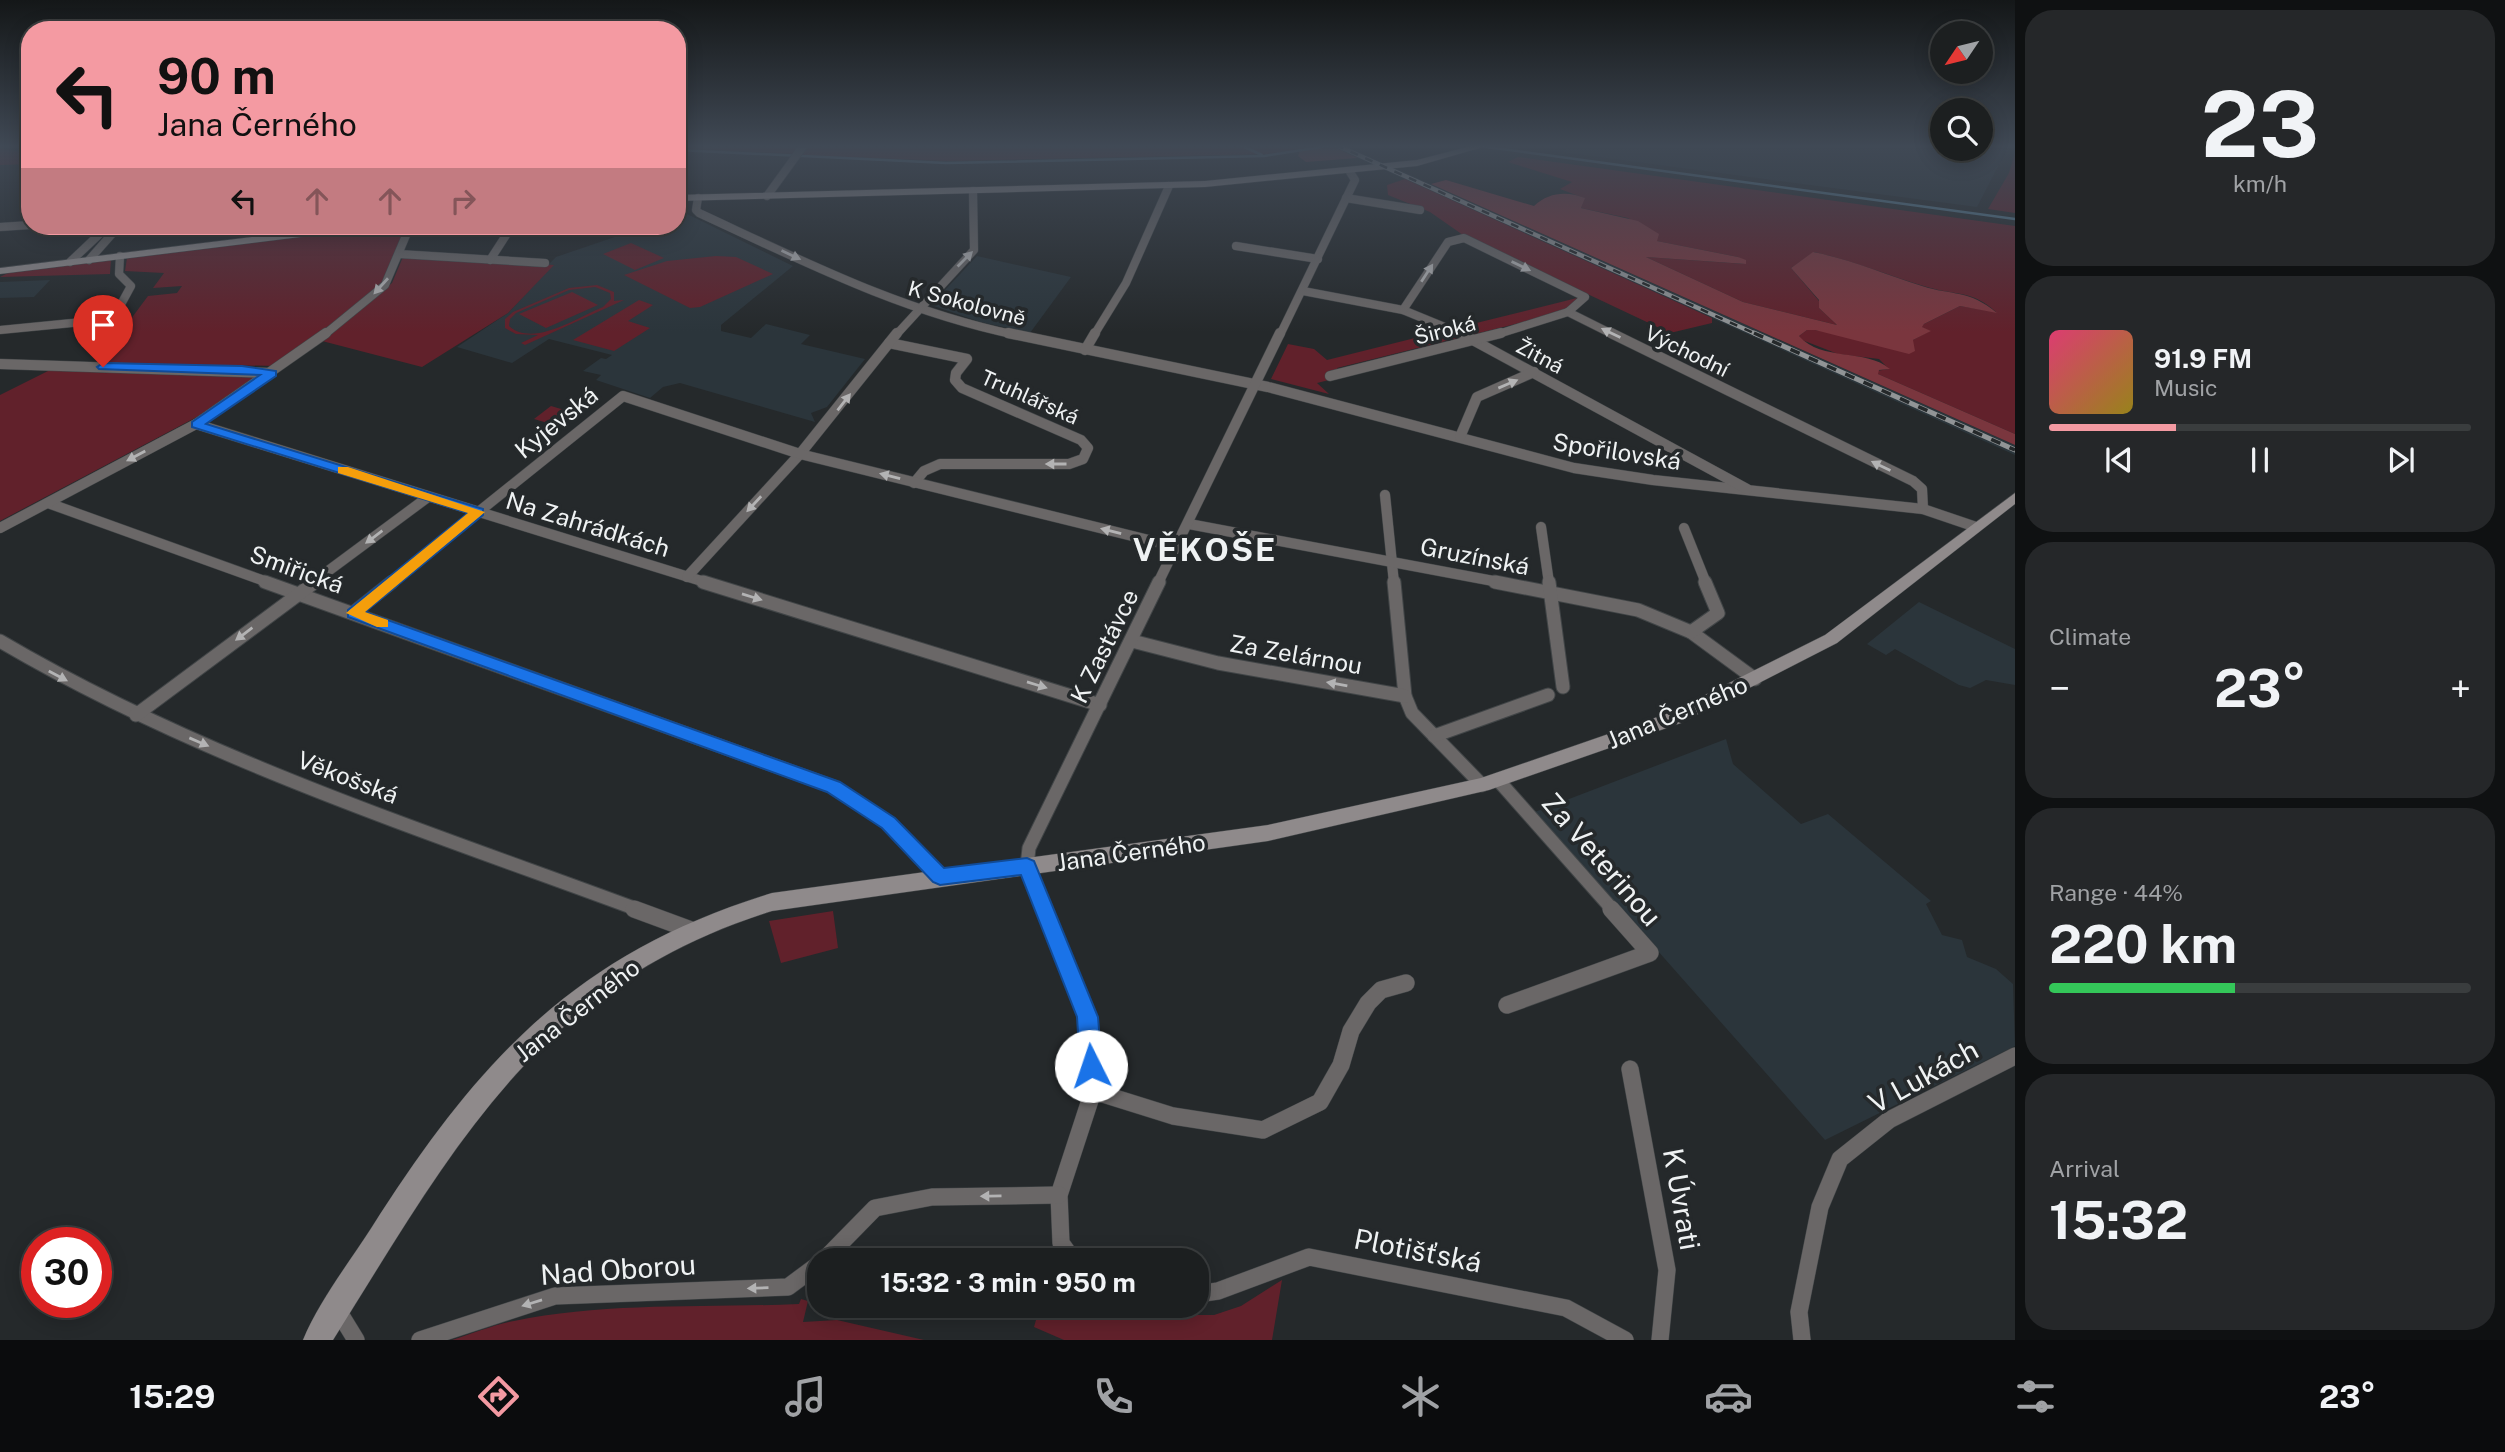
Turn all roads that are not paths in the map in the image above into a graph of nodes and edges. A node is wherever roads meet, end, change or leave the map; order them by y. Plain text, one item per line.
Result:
1 (696, 208) edge
2 (973, 208) edge
3 (1159, 208) edge
4 (1342, 208) edge
5 (1405, 208) edge
6 (1420, 210) dead end
7 (21, 226) edge
8 (0, 227) edge
9 (98, 235) edge
10 (110, 235) edge
11 (292, 235) edge
12 (406, 235) edge
13 (506, 235) edge
14 (1454, 238) joint
15 (1237, 246) dead end
16 (399, 254) junction
17 (120, 256) junction
18 (1318, 259) junction
19 (89, 260) junction
20 (490, 260) junction
21 (70, 262) junction
22 (545, 263) dead end
23 (0, 271) edge
24 (1303, 291) junction
25 (917, 308) junction
26 (1403, 310) junction
27 (1568, 312) junction
28 (0, 330) edge
29 (1475, 341) junction
30 (889, 343) junction
31 (1085, 350) junction
32 (0, 364) edge
33 (1534, 372) junction
34 (271, 373) junction
35 (1330, 376) dead end
36 (1257, 385) junction
37 (196, 425) junction
38 (1460, 438) junction
39 (800, 454) junction
40 (914, 482) junction
41 (1747, 489) junction
42 (1385, 495) dead end
43 (428, 496) junction
44 (2015, 497) edge
45 (48, 503) junction
46 (1923, 509) junction
47 (479, 512) junction
48 (1189, 524) junction
49 (1541, 527) dead end
50 (1976, 527) junction
51 (0, 528) edge
52 (1684, 528) dead end
53 (1177, 547) junction
54 (1392, 561) junction
55 (687, 577) junction
56 (1549, 592) junction
57 (299, 594) junction
58 (354, 613) junction
59 (1690, 632) junction
60 (0, 641) edge
61 (1132, 641) junction
62 (1755, 678) junction
63 (1563, 687) dead end
64 (1548, 695) dead end
65 (1405, 696) junction
66 (1100, 705) junction
67 (136, 715) junction
68 (1434, 736) junction
69 (1490, 783) junction
70 (1027, 866) junction
71 (940, 877) junction
72 (691, 930) junction
73 (1406, 983) dead end
74 (1507, 1005) dead end
75 (2015, 1056) edge
76 (1630, 1069) dead end
77 (1093, 1091) junction
78 (1059, 1195) junction
79 (836, 1248) edge
80 (1065, 1248) edge
81 (807, 1273) edge
82 (1209, 1292) edge
83 (337, 1310) junction
84 (317, 1340) edge
85 (356, 1340) edge
86 (420, 1340) edge
87 (1625, 1340) edge
88 (1660, 1340) edge
89 (1802, 1340) edge

1 -> 25 street, K Sokolovně
25 -> 2 street
3 - 31 street
4 - 18 street, K Zastávce
5 - 6 street
7 - 8 street
9 - 21 street
10 - 19 street
11 - 17 street
12 - 16 street
13 - 20 street
26 -> 14 street
14 -> 27 street
15 - 18 street
16 - 20 street
16 -> 34 street
17 - 19 street
17 - 28 street
18 - 24 street, K Zastávce
19 - 21 street
20 - 22 street
21 - 23 street
24 - 26 street, Žitná
24 - 36 street, K Zastávce
25 - 30 street
25 - 31 street, K Sokolovně
26 - 29 street, Žitná
27 - 29 street, Široká
46 -> 27 street, Východní
29 - 33 street, Žitná
29 - 35 street, Široká
39 -> 30 street
30 -> 40 street, Truhlářská
31 - 36 street, K Sokolovně
32 - 34 street
38 -> 33 street
33 - 41 street, Žitná
34 - 37 street
36 - 38 street, Spořilovská
36 - 48 street, K Zastávce
37 - 43 street, Na Zahrádkách
37 -> 45 street
38 - 41 street, Spořilovská
40 -> 39 street
39 - 47 street, Kyjevská
39 -> 55 street, Na Zahrádkách
53 -> 40 street
41 - 46 street, Spořilovská
42 - 54 street, Gruzínská
43 - 47 street, Na Zahrádkách
43 -> 57 street
44 - 50 street, Jana Černého
45 - 51 street
45 - 57 street, Smiřická
46 - 50 street, Spořilovská
47 - 55 street, Na Zahrádkách
47 - 58 street, Kyjevská
48 - 53 street, K Zastávce
48 - 54 street, Gruzínská
49 - 56 street, Gruzínská
50 - 62 street, Jana Černého
52 - 59 street
53 - 61 street, K Zastávce
54 - 56 street, Gruzínská
54 - 65 street, Gruzínská
55 -> 66 street, Na Zahrádkách
56 - 59 street, Gruzínská
56 - 63 street, Gruzínská
57 - 58 street, Smiřická
57 -> 67 street
58 - 71 street, Smiřická
59 - 62 street, Gruzínská
60 -> 67 street, Věkošská
65 -> 61 street, Za Zelárnou
61 - 66 street, K Zastávce
62 - 69 street, Jana Černého
64 - 68 street
65 - 68 street
66 - 70 street, K Zastávce
67 -> 72 street, Věkošská
68 - 69 street
69 - 70 street, Jana Černého
69 - 74 street, Za Veterinou
70 - 71 street, Jana Černého
70 - 77 street
71 - 72 street, Jana Černého
72 - 83 street, Jana Černého
73 - 77 street
75 - 89 street, V Lukách
76 - 88 street, K Úvrati
77 - 78 street
78 -> 79 street
78 - 80 street
81 -> 86 street, Nad Oborou
82 - 87 street, Plotišťská
83 - 84 street, Jana Černého
83 - 85 street

